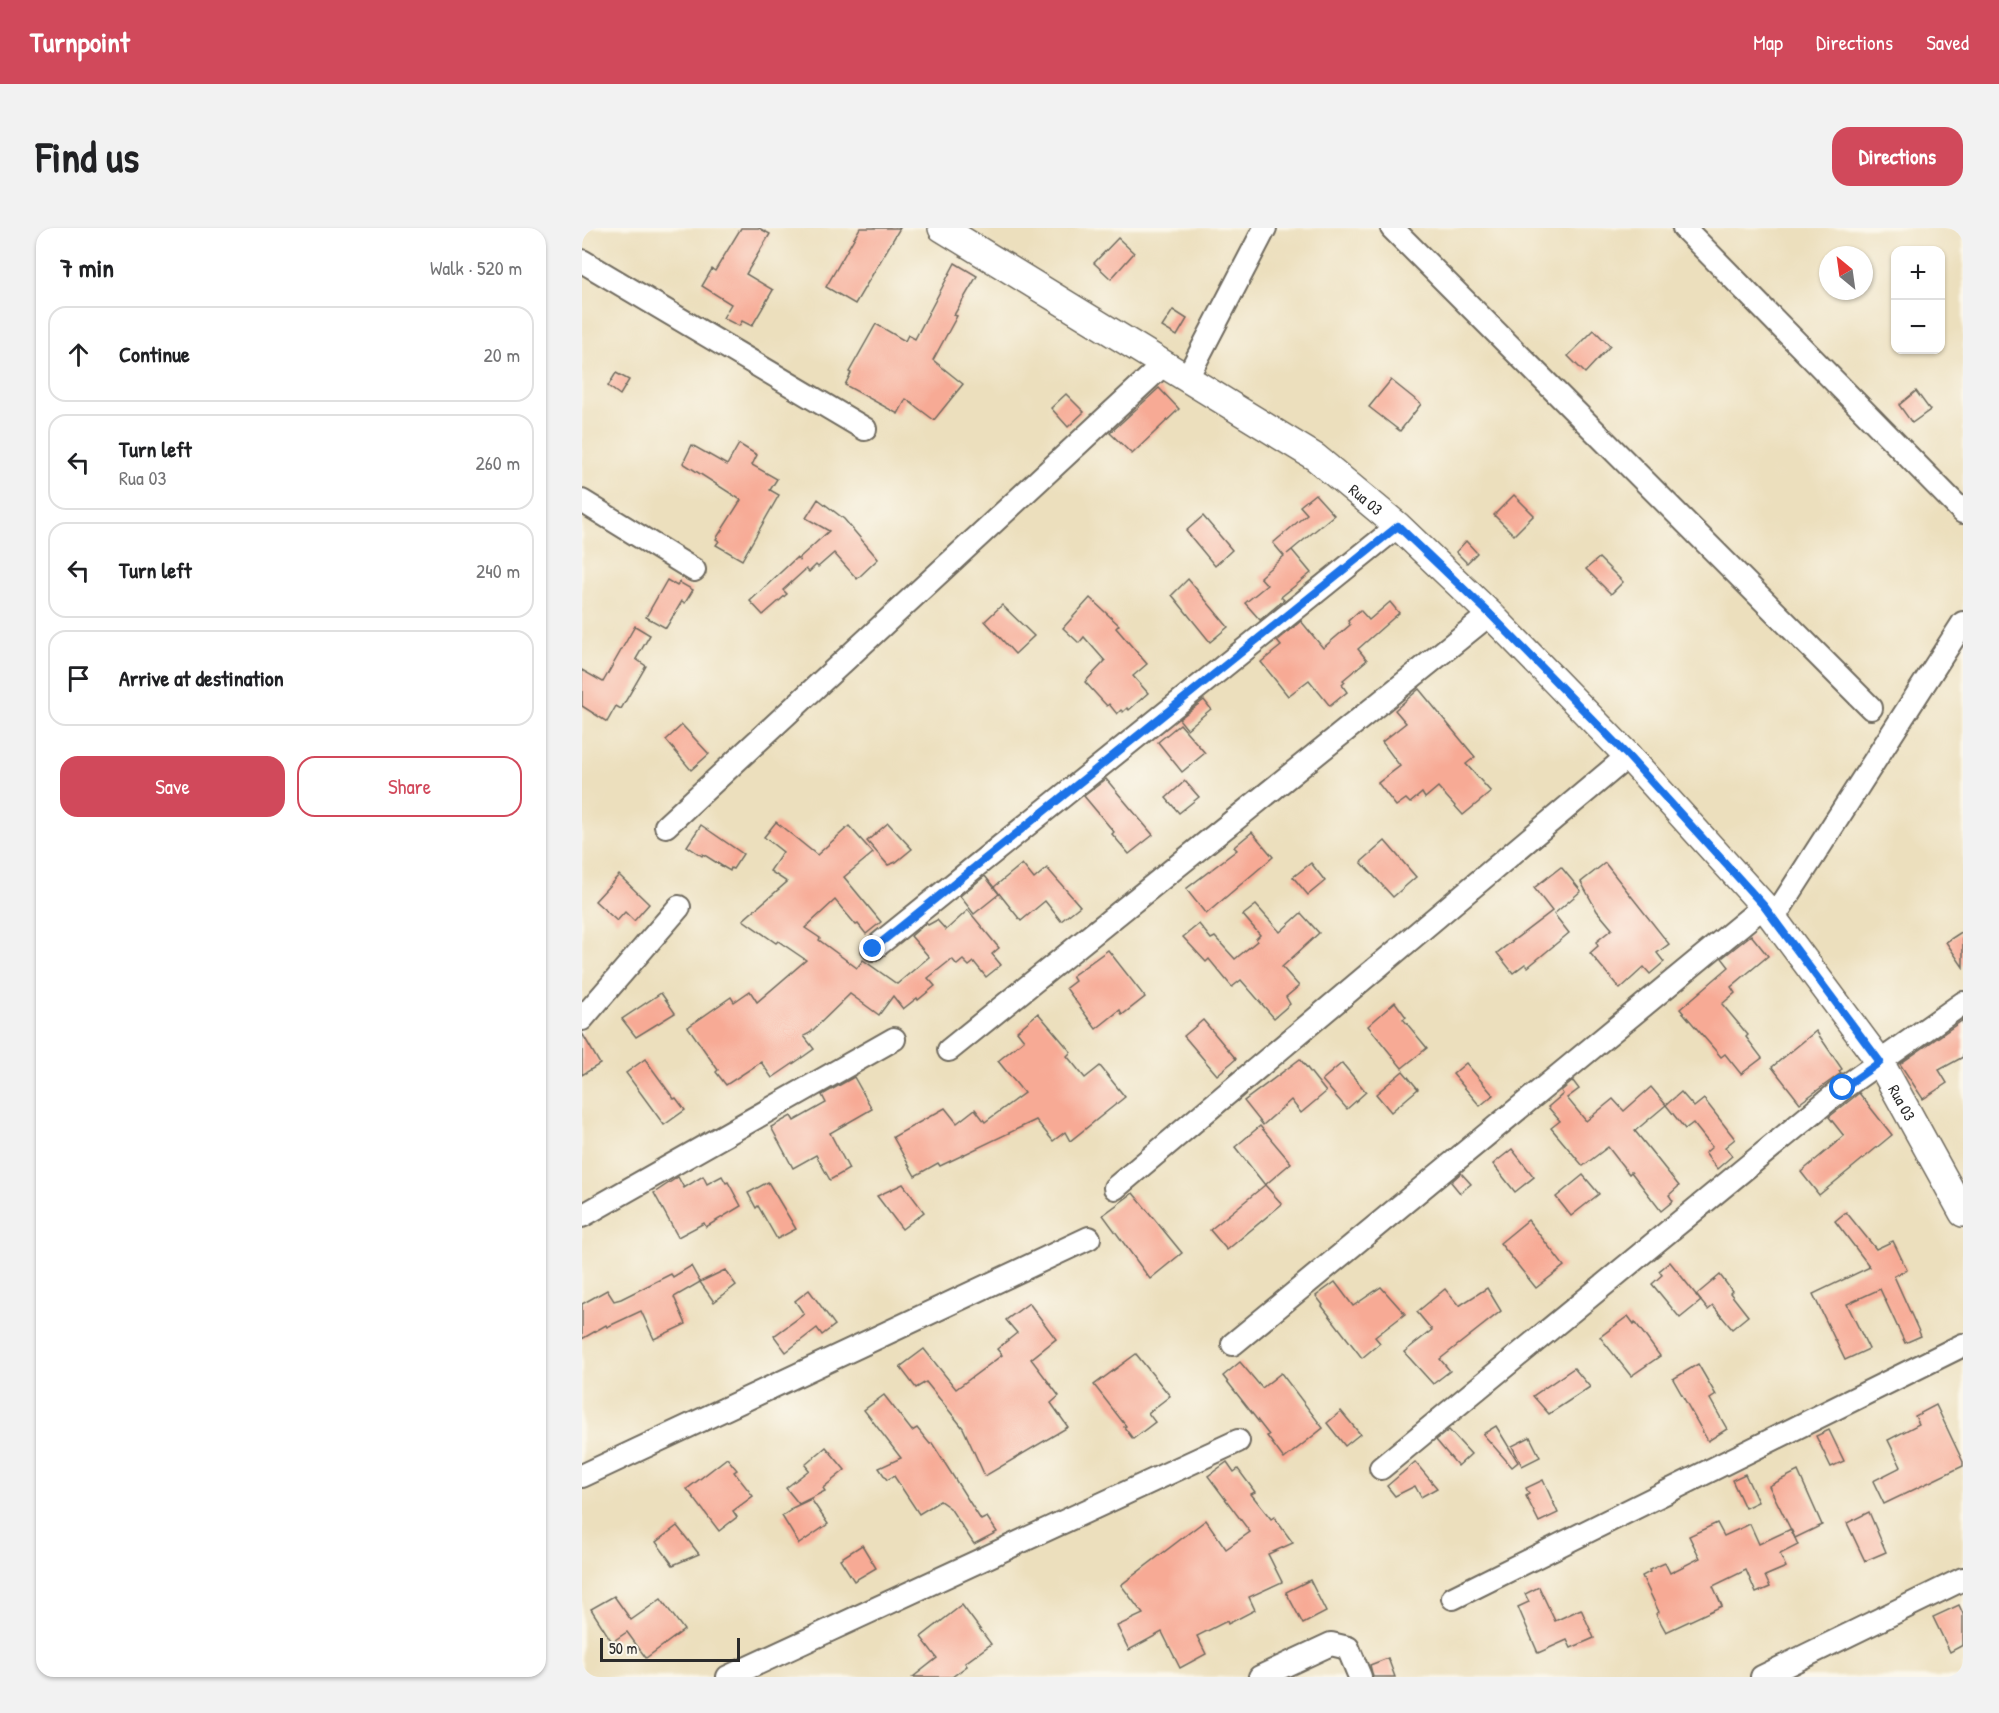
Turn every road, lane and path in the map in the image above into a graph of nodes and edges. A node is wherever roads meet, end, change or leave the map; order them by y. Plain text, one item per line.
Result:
1 (942, 228) edge
2 (1265, 228) edge
3 (1392, 228) edge
4 (1684, 228) edge
5 (582, 261) edge
6 (1175, 371) junction
7 (865, 429) dead end
8 (582, 501) edge
9 (1963, 512) edge
10 (1398, 526) junction
11 (694, 570) dead end
12 (1490, 614) junction
13 (1963, 623) edge
14 (1871, 708) dead end
15 (1628, 756) junction
16 (666, 826) dead end
17 (679, 907) dead end
18 (1768, 912) junction
19 (873, 949) dead end
20 (1963, 1003) edge
21 (582, 1019) edge
22 (894, 1039) dead end
23 (949, 1050) dead end
24 (1880, 1062) junction
25 (1115, 1188) dead end
26 (1963, 1213) edge
27 (582, 1216) edge
28 (1089, 1239) dead end
29 (1233, 1344) dead end
30 (1963, 1345) edge
31 (1238, 1441) dead end
32 (1381, 1468) dead end
33 (582, 1476) edge
34 (1963, 1579) edge
35 (1453, 1598) dead end
36 (728, 1677) edge
37 (1260, 1677) edge
38 (1360, 1677) edge
39 (1762, 1677) edge

1 - 6 street, Rua 03
2 - 6 street
3 - 14 street
4 - 9 street
5 - 7 street
6 - 10 street, Rua 03
6 - 16 street
8 - 11 street
10 - 12 street, Rua 03
10 - 19 street
12 - 15 street, Rua 03
12 - 23 street
13 - 18 street
15 - 18 street, Rua 03
15 - 25 street
17 - 21 street
18 - 24 street, Rua 03
18 - 29 street
20 - 24 street
22 - 27 street
24 - 26 street, Rua 03
24 - 32 street
28 - 33 street
30 - 35 street
31 - 36 street
34 - 39 street
37 - 38 street

